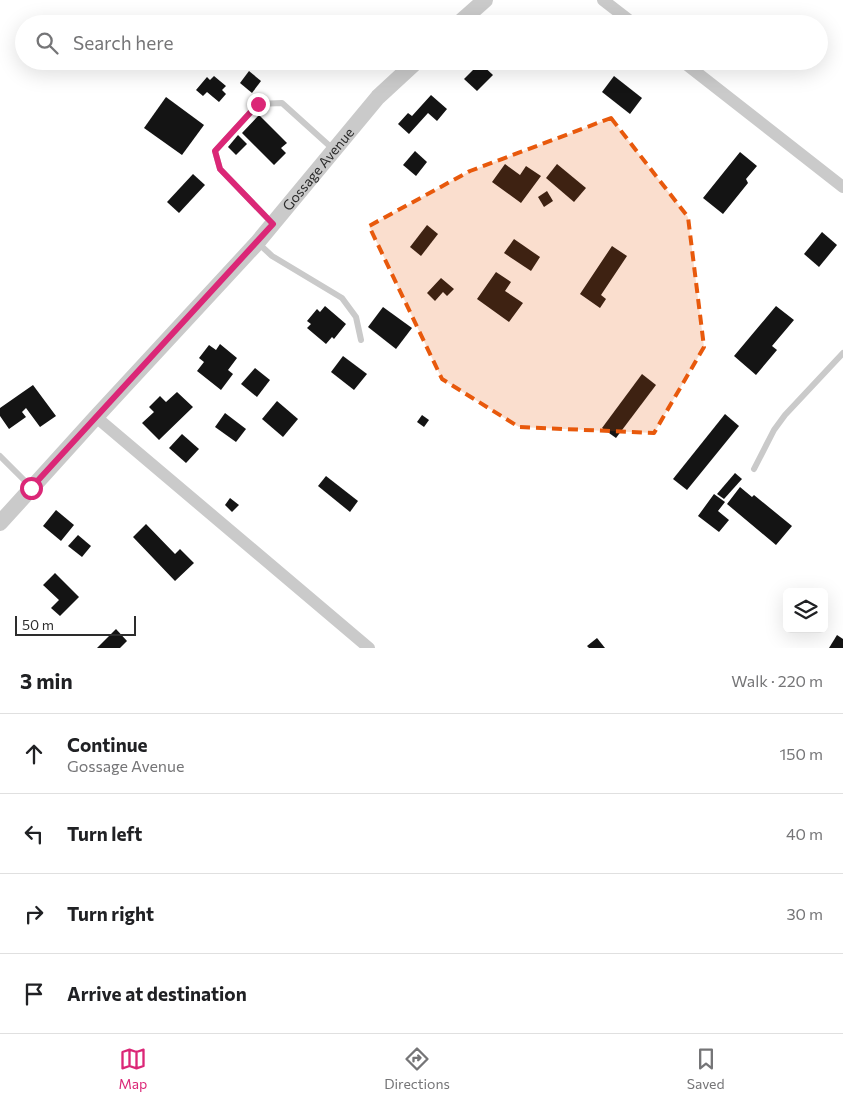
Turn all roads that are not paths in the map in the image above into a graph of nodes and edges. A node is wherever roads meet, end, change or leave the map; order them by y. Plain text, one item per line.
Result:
1 (484, 0) edge
2 (603, 0) edge
3 (468, 15) edge
4 (622, 15) edge
5 (407, 70) edge
6 (694, 70) edge
7 (334, 150) junction
8 (843, 187) edge
9 (273, 224) junction
10 (257, 243) junction
11 (361, 340) dead end
12 (843, 353) edge
13 (96, 417) junction
14 (0, 456) edge
15 (754, 468) dead end
16 (31, 488) junction
17 (0, 523) edge
18 (369, 648) edge

1 - 3 street
2 - 4 street
5 - 7 street, Gossage Avenue
6 - 8 street
7 - 9 street, Gossage Avenue
7 - 9 lane
9 - 10 street, Gossage Avenue
10 - 11 lane
10 - 13 street, Gossage Avenue
12 - 15 lane
13 - 16 street, Gossage Avenue
13 - 18 street
14 - 16 lane
16 - 17 street, Gossage Avenue

